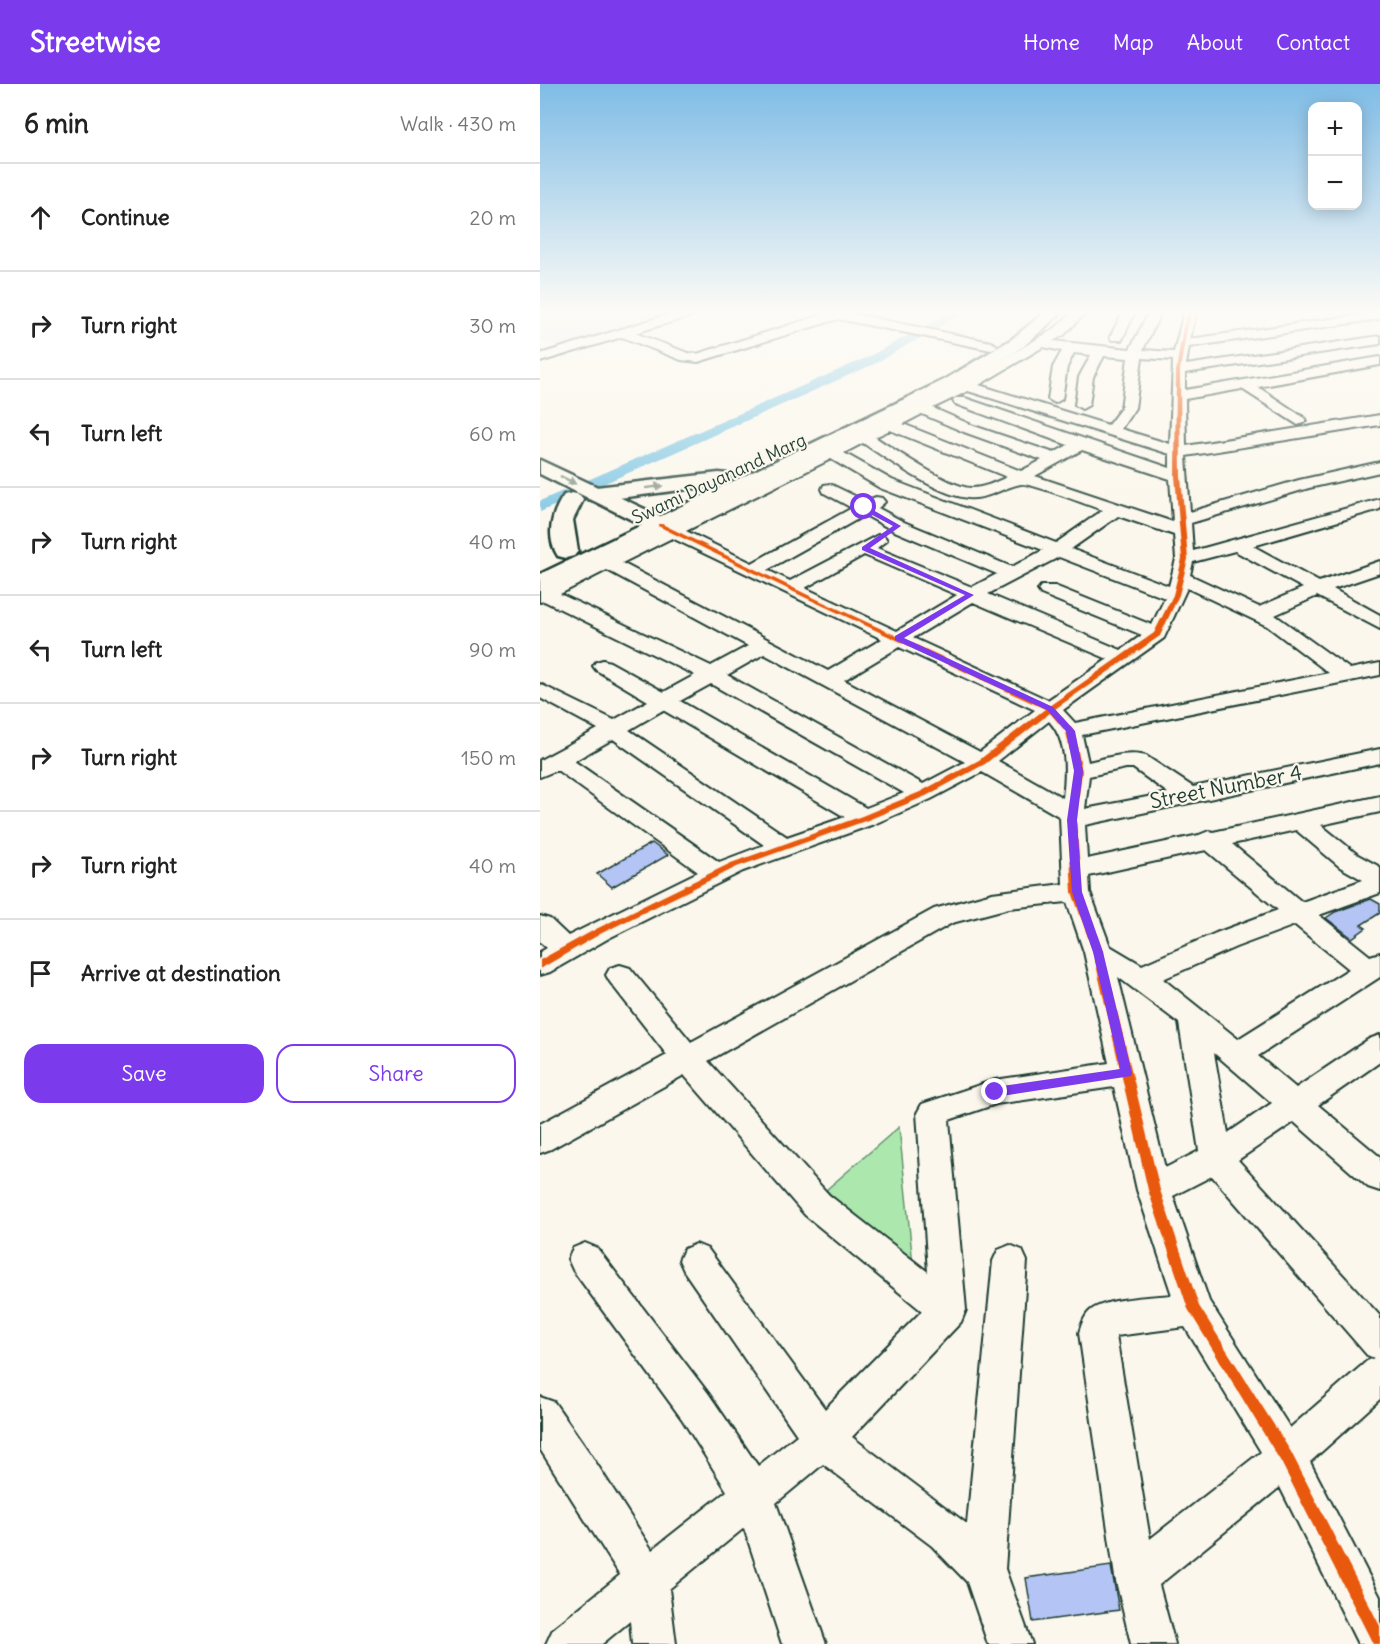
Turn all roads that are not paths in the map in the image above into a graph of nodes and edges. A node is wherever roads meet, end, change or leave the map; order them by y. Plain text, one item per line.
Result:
1 (903, 385) edge
2 (949, 385) edge
3 (1057, 385) edge
4 (1085, 385) edge
5 (1127, 385) edge
6 (1179, 385) edge
7 (1240, 385) edge
8 (1245, 385) edge
9 (967, 386) joint
10 (946, 396) junction
11 (1178, 396) junction
12 (1055, 399) dead end
13 (1082, 405) dead end
14 (920, 408) junction
15 (1298, 420) dead end
16 (1380, 420) edge
17 (890, 424) junction
18 (1112, 431) junction
19 (863, 437) junction
20 (1080, 444) junction
21 (831, 452) junction
22 (1179, 452) junction
23 (1056, 459) junction
24 (540, 466) edge
25 (1380, 467) edge
26 (1178, 476) junction
27 (1021, 477) junction
28 (719, 479) junction
29 (540, 486) edge
30 (830, 489) dead end
31 (901, 490) junction
32 (596, 494) junction
33 (571, 499) junction
34 (1380, 504) edge
35 (864, 507) junction
36 (1115, 510) junction
37 (1358, 510) junction
38 (1380, 525) edge
39 (646, 526) junction
40 (898, 526) junction
41 (1183, 526) junction
42 (1238, 545) junction
43 (865, 549) junction
44 (566, 551) junction
45 (1056, 551) junction
46 (601, 559) junction
47 (540, 562) edge
48 (1380, 567) edge
49 (753, 570) junction
50 (1011, 573) junction
51 (1181, 577) junction
52 (791, 588) junction
53 (1319, 588) junction
54 (1048, 590) dead end
55 (541, 591) edge
56 (970, 595) junction
57 (1260, 614) junction
58 (1380, 623) edge
59 (1156, 634) junction
60 (898, 638) junction
61 (763, 646) junction
62 (1123, 658) junction
63 (603, 666) dead end
64 (1380, 669) edge
65 (713, 674) junction
66 (1347, 676) junction
67 (828, 680) junction
68 (540, 690) edge
69 (664, 701) junction
70 (1060, 720) junction
71 (614, 730) junction
72 (1380, 756) edge
73 (982, 762) junction
74 (549, 765) edge
75 (1078, 771) junction
76 (923, 794) junction
77 (1186, 795) junction
78 (1380, 804) edge
79 (1072, 817) junction
80 (865, 818) junction
81 (1301, 822) junction
82 (1209, 839) junction
83 (784, 847) junction
84 (717, 873) junction
85 (1380, 878) edge
86 (1076, 881) junction
87 (1380, 883) edge
88 (1299, 914) junction
89 (540, 927) edge
90 (565, 950) junction
91 (1098, 952) junction
92 (540, 965) edge
93 (1374, 967) edge
94 (620, 975) dead end
95 (1141, 977) junction
96 (1192, 1018) junction
97 (1380, 1047) edge
98 (1237, 1054) junction
99 (687, 1058) junction
100 (1126, 1073) junction
101 (1296, 1106) junction
102 (540, 1140) edge
103 (1216, 1158) junction
104 (1380, 1177) edge
105 (1154, 1190) junction
106 (585, 1259) dead end
107 (696, 1260) dead end
108 (1010, 1261) dead end
109 (1194, 1309) junction
110 (948, 1310) junction
111 (1380, 1343) edge
112 (1380, 1374) edge
113 (540, 1416) edge
114 (823, 1439) junction
115 (1286, 1457) junction
116 (753, 1495) junction
117 (984, 1569) junction
118 (1136, 1577) junction
119 (647, 1580) junction
120 (1380, 1642) edge
121 (568, 1644) edge
122 (654, 1644) edge
123 (804, 1644) edge
124 (1010, 1644) edge
125 (1153, 1644) edge

1 - 28 main road, Swami Dayanand Marg
2 - 39 main road, Swami Dayanand Marg
3 - 12 street
4 - 13 street
5 - 18 street
6 - 11 street
7 - 11 street
8 - 15 street
9 - 10 street
9 - 18 street
10 - 14 street
10 - 20 street
11 - 22 street
14 - 17 street
14 - 23 street
16 - 22 street
17 - 19 street
17 - 27 street
18 - 22 street
19 - 21 street
19 - 27 street
20 - 23 street
20 - 26 street
21 - 31 street
21 - 39 street
22 - 26 street
23 - 27 street
24 -> 32 main road
25 - 41 street
26 - 41 street
27 - 36 street
32 -> 28 main road
28 - 39 main road, Swami Dayanand Marg
29 - 33 main road
30 - 35 street
31 - 35 street
31 - 45 street
32 - 39 main road
33 - 39 main road
33 - 44 main road
34 - 37 street
35 - 40 street
35 - 49 street
36 - 41 street
36 - 45 street
37 - 38 street
37 - 42 street
39 - 44 main road
39 - 46 main road
39 - 46 street
39 - 49 street
40 - 43 street
40 - 50 street
41 - 51 street
42 - 51 street
42 - 53 street
43 - 52 street
43 - 56 street
44 - 47 main road
45 - 50 street
45 - 51 street
46 - 55 main road
46 - 61 street
48 - 53 street
49 - 52 street
50 - 56 street
51 - 57 street
51 - 59 street
52 - 60 street
53 - 57 street
53 - 58 street
54 - 59 street
55 - 65 street
56 - 60 street
56 - 62 street
57 - 66 street
59 - 62 street
60 - 67 street
60 - 70 street
61 - 65 street
61 - 67 street
62 - 70 street
63 - 69 street
64 - 66 street
65 - 69 street
65 - 76 street
66 - 70 street
67 - 73 street
68 - 71 street
69 - 71 street
69 - 80 street
70 - 73 street
70 - 75 street
71 - 74 street
71 - 83 street
72 - 77 street, Street Number 4
73 - 76 street
73 - 79 street
74 - 84 street
75 - 77 street
75 - 79 street
76 - 80 street
77 - 79 street, Street Number 4
78 - 81 street
79 - 86 street
80 - 83 street
81 - 82 street
81 - 85 street
82 - 86 street
82 - 88 street
83 - 84 street
84 - 90 street
86 - 91 street
86 - 99 street
87 - 88 street
88 - 93 street
88 - 95 street
89 - 90 street
90 - 92 street
91 - 95 street
91 - 100 street
93 - 98 street
94 - 99 street
95 - 96 street
96 - 98 street
96 - 103 street
97 - 101 street
98 - 101 street
99 - 102 street
99 - 110 street
100 - 105 street
100 - 110 street
101 - 103 street
101 - 104 street
103 - 105 street
103 - 111 street
105 - 109 street
106 - 116 street
107 - 114 street
108 - 117 street
109 - 115 street
109 - 118 street
110 - 114 street
112 - 115 street
113 - 119 street
114 - 116 street
114 - 117 street
115 - 118 street
115 - 120 street
116 - 119 street
116 - 123 street
117 - 124 street
118 - 125 street
119 - 121 street
119 - 122 street

